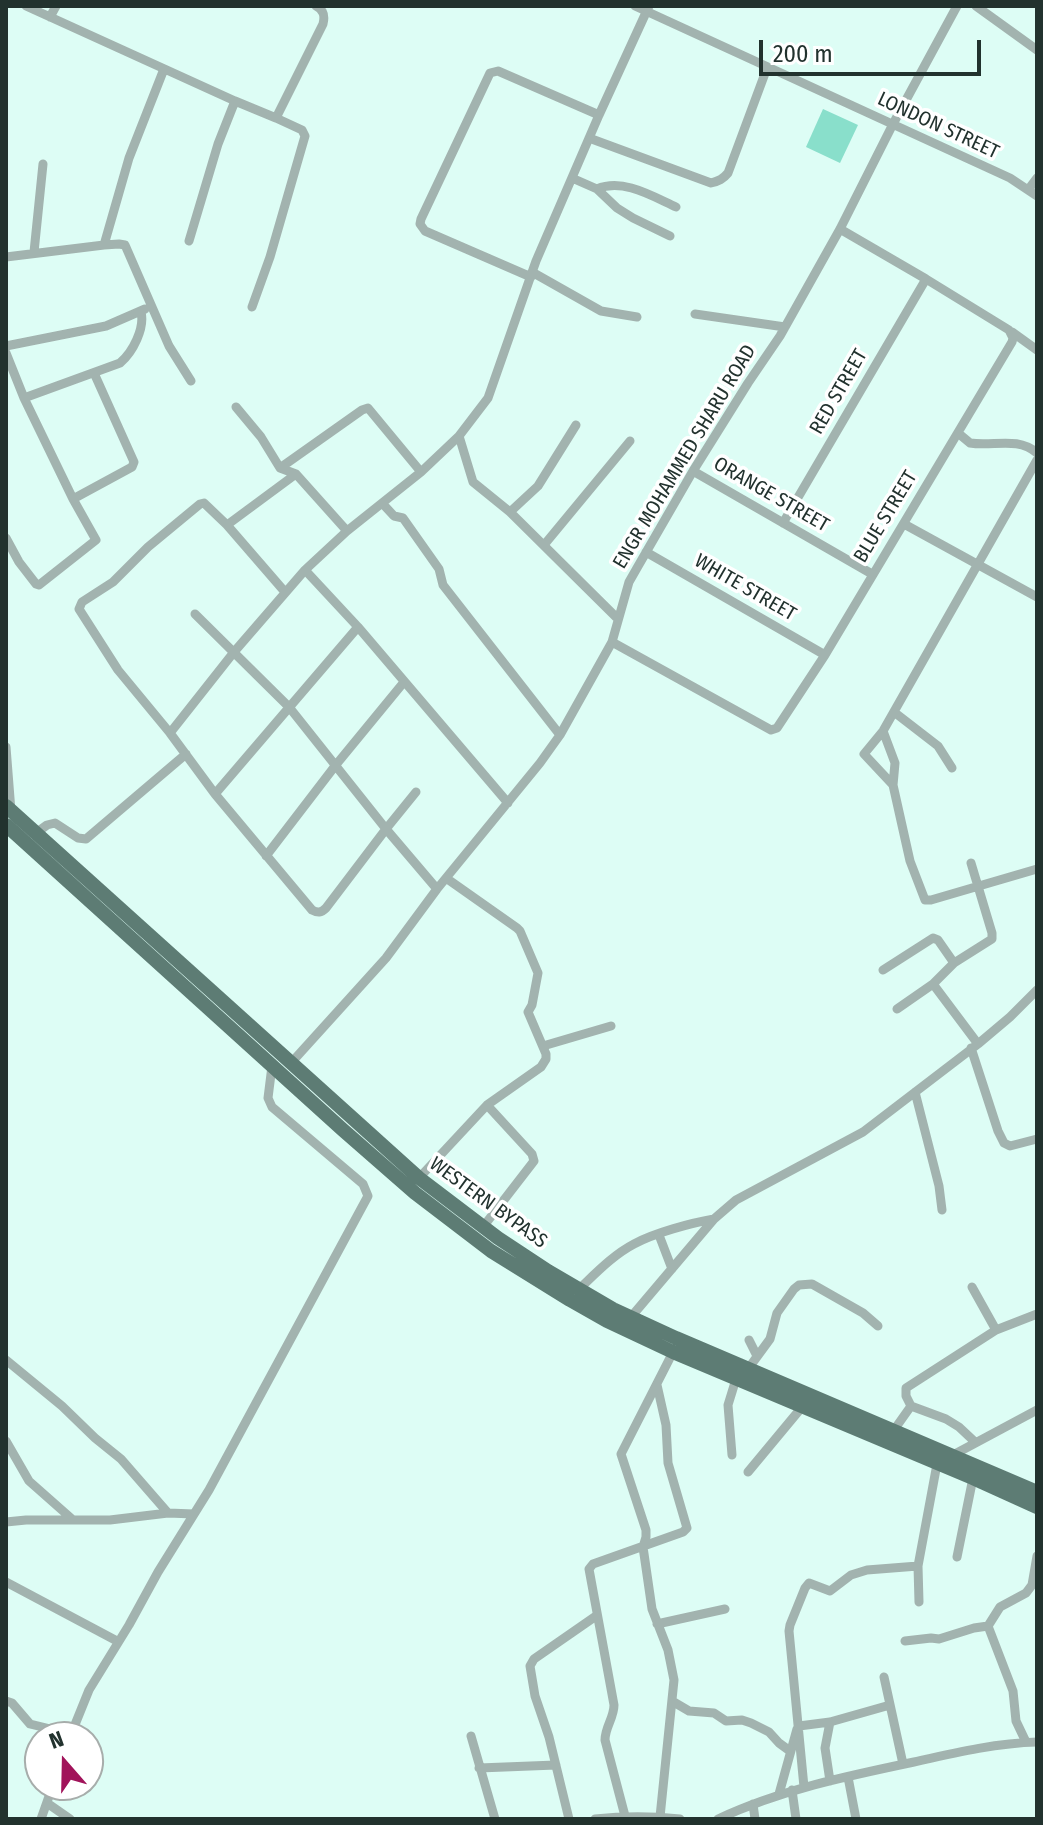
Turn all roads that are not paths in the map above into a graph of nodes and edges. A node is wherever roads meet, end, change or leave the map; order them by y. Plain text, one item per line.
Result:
1 (26, 6) edge
2 (56, 6) edge
3 (316, 6) edge
4 (635, 6) edge
5 (957, 6) edge
6 (976, 6) edge
7 (648, 9) edge
8 (50, 17) junction
9 (1037, 50) edge
10 (767, 68) junction
11 (164, 69) junction
12 (235, 101) junction
13 (599, 115) junction
14 (276, 118) junction
15 (893, 124) junction
16 (589, 138) junction
17 (43, 164) dead end
18 (572, 178) junction
19 (1037, 178) edge
20 (597, 189) junction
21 (1032, 193) edge
22 (676, 207) dead end
23 (840, 229) junction
24 (670, 236) dead end
25 (189, 241) dead end
26 (104, 245) junction
27 (34, 252) junction
28 (6, 257) edge
29 (531, 275) junction
30 (926, 279) junction
31 (152, 306) junction
32 (252, 307) dead end
33 (141, 312) junction
34 (695, 314) dead end
35 (637, 317) dead end
36 (785, 327) junction
37 (1009, 330) junction
38 (6, 346) edge
39 (1037, 350) edge
40 (6, 353) edge
41 (94, 373) junction
42 (191, 381) dead end
43 (24, 398) junction
44 (236, 407) dead end
45 (576, 425) dead end
46 (958, 433) junction
47 (459, 436) junction
48 (630, 441) dead end
49 (1037, 453) edge
50 (1037, 460) edge
51 (280, 468) junction
52 (693, 471) junction
53 (421, 472) junction
54 (296, 474) junction
55 (73, 499) junction
56 (382, 503) junction
57 (510, 512) junction
58 (783, 523) junction
59 (904, 524) junction
60 (227, 525) junction
61 (347, 531) junction
62 (6, 538) edge
63 (544, 545) junction
64 (646, 552) junction
65 (977, 565) junction
66 (305, 570) junction
67 (872, 574) junction
68 (285, 592) junction
69 (1037, 597) edge
70 (195, 614) dead end
71 (618, 619) junction
72 (358, 627) junction
73 (612, 642) junction
74 (234, 652) junction
75 (825, 655) junction
76 (404, 682) junction
77 (289, 707) junction
78 (894, 712) junction
79 (883, 731) junction
80 (170, 733) junction
81 (560, 735) junction
82 (6, 747) edge
83 (186, 754) junction
84 (335, 766) junction
85 (952, 768) dead end
86 (893, 785) junction
87 (416, 792) dead end
88 (215, 794) junction
89 (508, 803) junction
90 (8, 814) edge
91 (386, 829) junction
92 (36, 833) junction
93 (266, 856) junction
94 (971, 863) dead end
95 (1037, 869) edge
96 (446, 878) junction
97 (978, 886) junction
98 (437, 889) junction
99 (954, 963) junction
100 (883, 970) dead end
101 (933, 984) junction
102 (1037, 990) edge
103 (897, 1009) dead end
104 (611, 1026) dead end
105 (543, 1046) junction
106 (974, 1046) junction
107 (291, 1063) junction
108 (272, 1066) junction
109 (915, 1092) junction
110 (487, 1105) junction
111 (1037, 1139) edge
112 (419, 1178) junction
113 (942, 1210) dead end
114 (714, 1219) junction
115 (483, 1227) junction
116 (659, 1235) junction
117 (672, 1269) junction
118 (972, 1287) dead end
119 (579, 1289) junction
120 (1037, 1314) edge
121 (631, 1317) junction
122 (878, 1326) dead end
123 (996, 1330) junction
124 (749, 1340) dead end
125 (673, 1352) junction
126 (757, 1356) junction
127 (6, 1360) edge
128 (742, 1374) junction
129 (657, 1385) junction
130 (911, 1406) junction
131 (802, 1407) junction
132 (822, 1408) junction
133 (1037, 1410) edge
134 (894, 1430) junction
135 (6, 1441) edge
136 (975, 1442) junction
137 (732, 1455) dead end
138 (953, 1455) junction
139 (937, 1464) junction
140 (748, 1472) dead end
141 (973, 1478) junction
142 (1037, 1492) edge
143 (1037, 1507) edge
144 (168, 1513) junction
145 (194, 1514) junction
146 (72, 1519) junction
147 (6, 1522) edge
148 (643, 1547) junction
149 (1037, 1556) edge
150 (957, 1557) dead end
151 (918, 1566) junction
152 (6, 1582) edge
153 (919, 1602) dead end
154 (725, 1609) dead end
155 (596, 1616) junction
156 (657, 1624) junction
157 (988, 1626) junction
158 (117, 1641) junction
159 (905, 1641) dead end
160 (884, 1677) dead end
161 (6, 1701) edge
162 (672, 1701) junction
163 (890, 1705) junction
164 (27, 1721) edge
165 (77, 1721) edge
166 (830, 1722) junction
167 (799, 1726) junction
168 (471, 1736) dead end
169 (1032, 1742) edge
170 (790, 1751) junction
171 (903, 1764) junction
172 (556, 1765) junction
173 (479, 1768) junction
174 (848, 1777) junction
175 (830, 1781) junction
176 (804, 1787) junction
177 (792, 1790) junction
178 (779, 1794) junction
179 (47, 1803) joint
180 (753, 1804) junction
181 (625, 1816) junction
182 (42, 1817) edge
183 (660, 1817) junction
184 (29, 1819) edge
185 (70, 1819) edge
186 (495, 1819) edge
187 (569, 1819) edge
188 (595, 1819) edge
189 (680, 1819) edge
190 (718, 1819) edge
191 (755, 1819) edge
192 (796, 1819) edge
193 (856, 1819) edge

1 - 8 street
2 - 8 street
3 - 14 street
4 - 7 street, LONDON STREET
5 - 15 street, ENGR MOHAMMED SHARU ROAD
6 - 9 street
7 - 10 street, LONDON STREET
7 - 13 street
8 - 11 street
10 - 15 street, LONDON STREET
10 - 16 street
11 - 12 street
11 - 26 street
12 - 14 street
12 - 25 street
13 - 16 street
13 - 29 street
14 - 32 street
15 - 21 street, LONDON STREET
15 - 23 street, ENGR MOHAMMED SHARU ROAD
16 - 18 street
17 - 27 street
18 - 20 street
18 - 29 street
19 - 21 street
20 - 22 street
20 - 24 street
23 - 30 street
23 - 36 street, ENGR MOHAMMED SHARU ROAD
26 - 27 street
26 - 31 street
27 - 28 street
29 - 35 street
29 - 47 street
30 - 37 street
30 - 58 street, RED STREET
31 - 33 street
31 - 42 street
33 - 38 street
33 - 41 street
34 - 36 street
36 - 52 street, ENGR MOHAMMED SHARU ROAD
37 - 39 street
37 - 46 street, BLUE STREET
40 - 43 street
41 - 43 street
41 - 55 street
43 - 55 street
44 - 51 street
45 - 57 street
46 - 49 street
46 - 59 street, BLUE STREET
47 - 53 street
47 - 57 street
48 - 63 street
50 - 65 street
51 - 53 street
51 - 54 street
52 - 58 street, ORANGE STREET
52 - 64 street, ENGR MOHAMMED SHARU ROAD
53 - 56 street
54 - 60 street
54 - 61 street
55 - 62 street
56 - 61 street
56 - 81 street
57 - 63 street
58 - 67 street, ORANGE STREET
59 - 65 street
59 - 67 street, BLUE STREET
60 - 68 street
60 - 80 street
61 - 66 street
63 - 71 street
64 - 71 street, ENGR MOHAMMED SHARU ROAD
64 - 75 street, WHITE STREET
65 - 69 street
65 - 78 street
66 - 68 street
66 - 72 street
67 - 75 street, BLUE STREET
68 - 74 street
70 - 74 street
71 - 73 street, ENGR MOHAMMED SHARU ROAD
72 - 76 street
72 - 77 street
73 - 75 street, BLUE STREET
73 - 81 street, ENGR MOHAMMED SHARU ROAD
74 - 77 street
74 - 80 street
76 - 84 street
76 - 89 street
77 - 84 street
77 - 88 street
78 - 79 street
78 - 85 street
79 - 86 street
79 - 86 street
80 - 83 street
81 - 89 street, ENGR MOHAMMED SHARU ROAD
82 - 90 street
83 - 88 street
83 - 92 street
84 - 91 street
84 - 93 street
86 - 97 street
87 - 91 street
88 - 93 street
89 - 96 street, ENGR MOHAMMED SHARU ROAD
90 - 92 main road, WESTERN BYPASS
90 - 108 main road, WESTERN BYPASS
91 - 93 street
91 - 98 street
92 - 107 main road, WESTERN BYPASS
94 - 97 street
95 - 97 street
96 - 98 street, ENGR MOHAMMED SHARU ROAD
96 - 105 street
97 - 99 street
98 - 107 street, ENGR MOHAMMED SHARU ROAD
99 - 100 street
99 - 101 street
101 - 103 street
101 - 106 street
102 - 106 street
104 - 105 street
105 - 110 street
106 - 109 street
106 - 111 street
107 - 112 main road, WESTERN BYPASS
108 - 125 main road, WESTERN BYPASS
108 - 145 street
109 - 113 street
109 - 114 street
110 - 112 street
110 - 115 street
112 - 115 main road, WESTERN BYPASS
114 - 116 street
114 - 117 street
115 - 119 main road, WESTERN BYPASS
116 - 117 street
116 - 119 street
117 - 121 street
118 - 123 street
119 - 121 main road, WESTERN BYPASS
120 - 123 street
121 - 128 main road, WESTERN BYPASS
122 - 126 street
123 - 130 street
124 - 126 street
125 - 128 main road, WESTERN BYPASS
125 - 129 street
126 - 128 street
127 - 144 street
128 - 131 main road, WESTERN BYPASS
128 - 132 main road, WESTERN BYPASS
128 - 137 street
129 - 148 street
129 - 148 street
130 - 134 street
130 - 136 street
131 - 132 main road, WESTERN BYPASS
131 - 140 street
132 - 134 main road, WESTERN BYPASS
132 - 139 main road, WESTERN BYPASS
133 - 136 street
134 - 138 main road, WESTERN BYPASS
135 - 146 street
136 - 138 street
138 - 142 main road, WESTERN BYPASS
139 - 141 main road, WESTERN BYPASS
139 - 151 street
141 - 143 main road, WESTERN BYPASS
141 - 150 street
144 - 145 street
144 - 146 street
145 - 158 street
146 - 147 street
148 - 155 street
148 - 156 street
149 - 157 street
151 - 153 street
151 - 167 street
152 - 158 street
154 - 156 street
155 - 172 street
155 - 181 street
156 - 162 street
157 - 159 street
157 - 169 street
158 - 165 street
160 - 163 street
161 - 164 street
162 - 170 street
162 - 183 street
163 - 166 street
163 - 171 street
166 - 167 street
166 - 175 street
167 - 170 street
167 - 176 street
168 - 173 street
169 - 171 street
170 - 178 street
171 - 174 street
172 - 173 street
172 - 187 street
173 - 186 street
174 - 175 street
174 - 193 street
175 - 176 street
176 - 177 street
177 - 178 street
177 - 192 street
178 - 180 street
179 - 182 street
179 - 185 street
180 - 190 street
180 - 191 street
181 - 183 street
181 - 188 street
182 - 184 street
183 - 189 street

